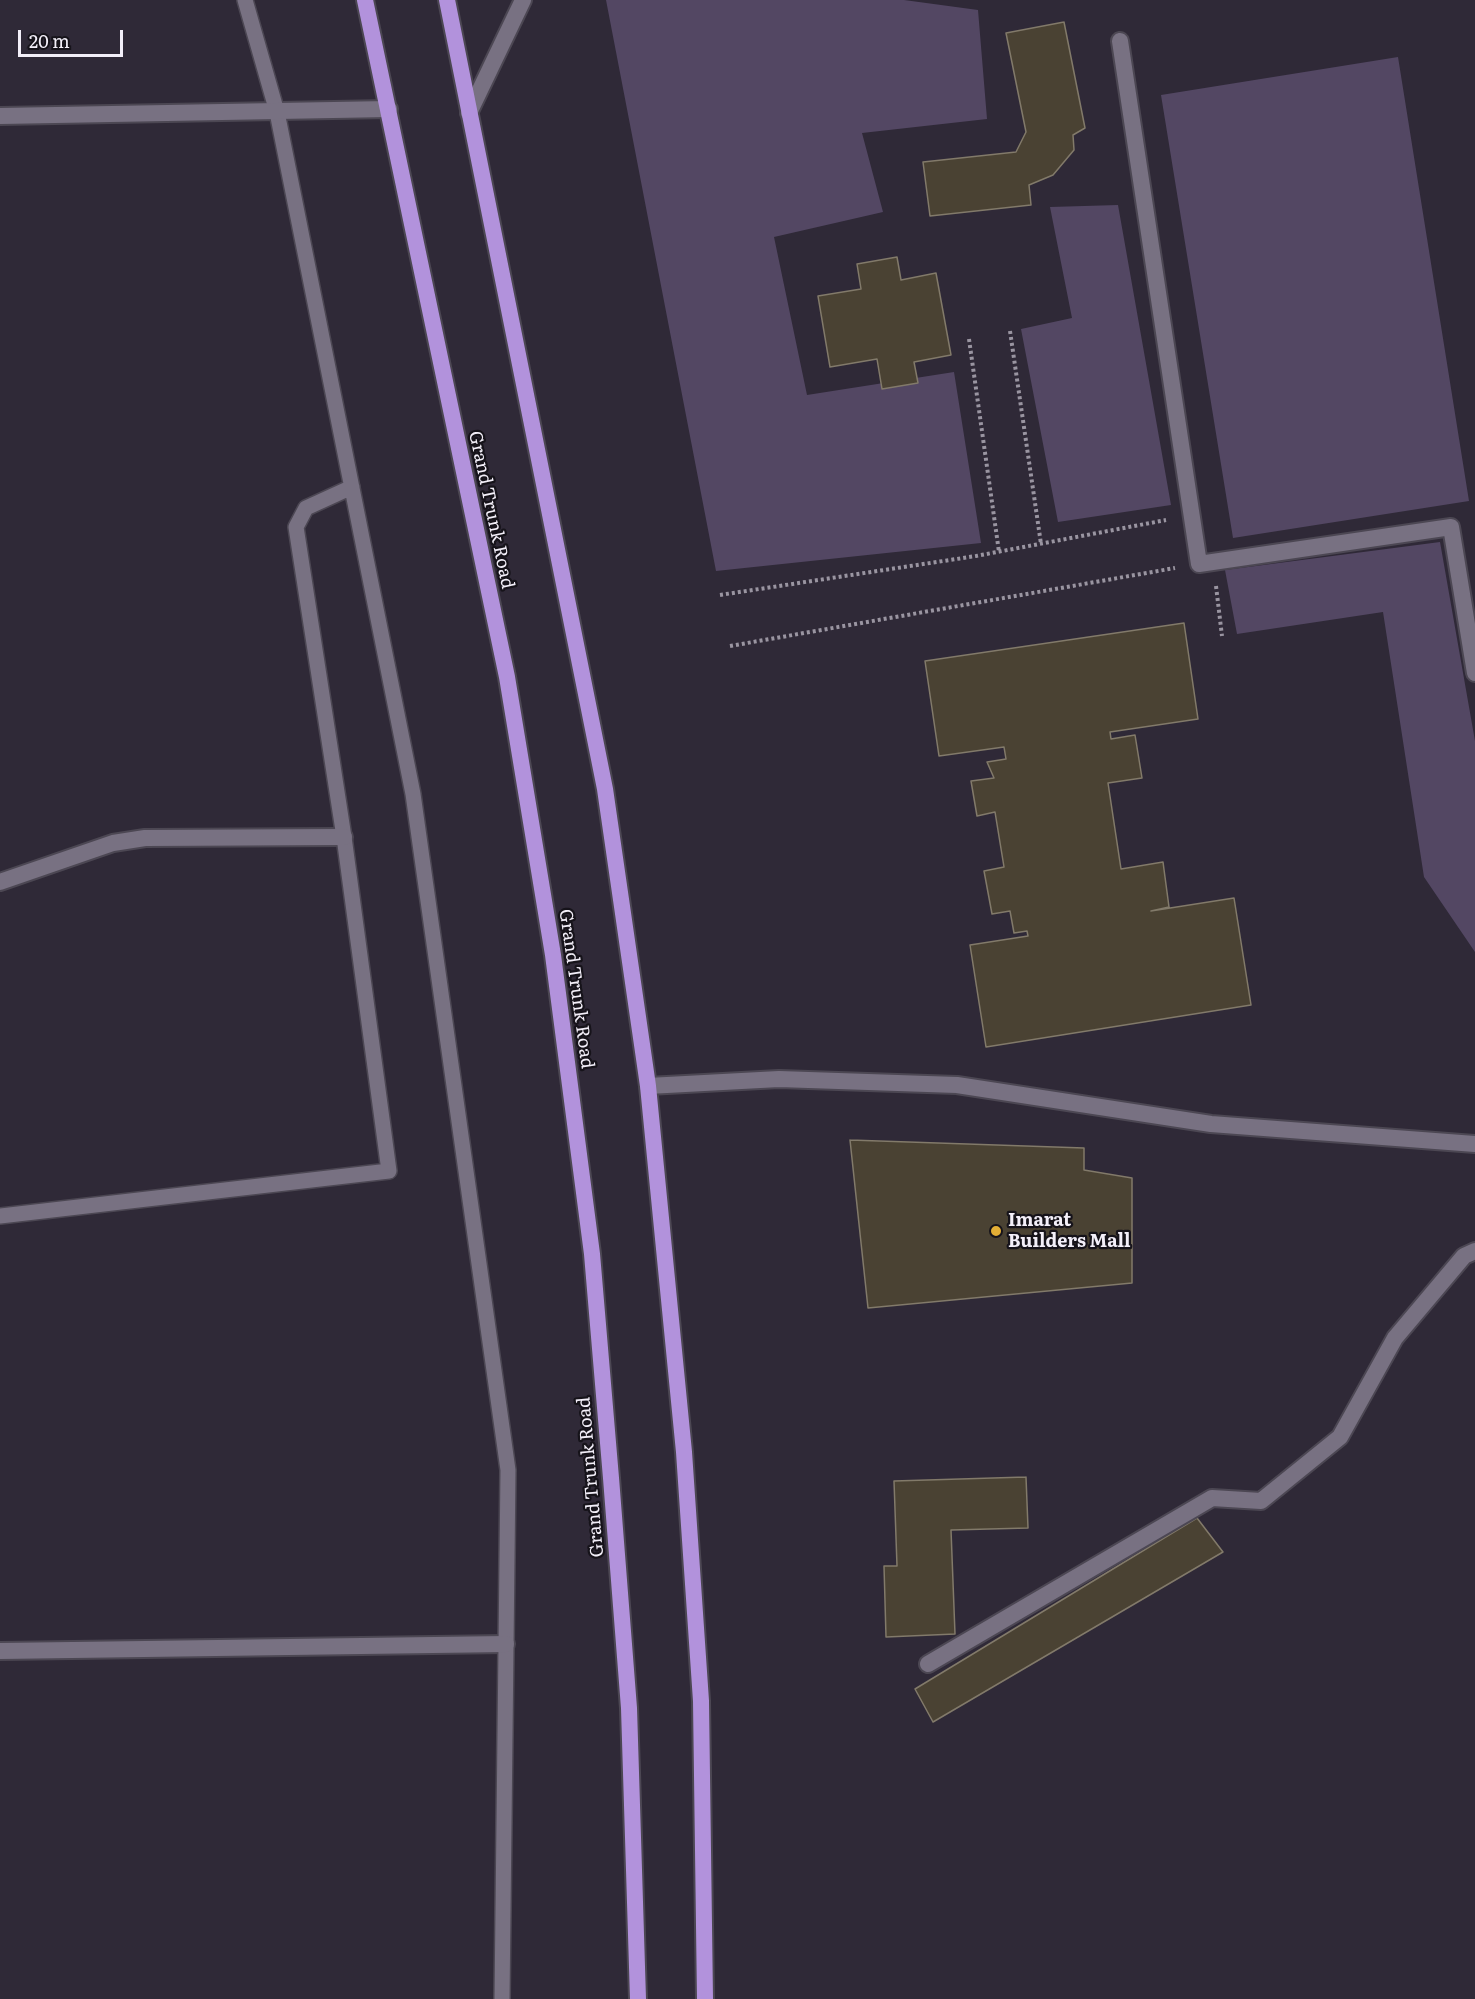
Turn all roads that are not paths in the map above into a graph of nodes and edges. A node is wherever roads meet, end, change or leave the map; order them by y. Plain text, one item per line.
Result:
1 (245, 0) edge
2 (365, 0) edge
3 (447, 0) edge
4 (523, 0) edge
5 (1120, 41) dead end
6 (389, 109) junction
7 (277, 112) junction
8 (469, 113) junction
9 (0, 116) edge
10 (352, 487) junction
11 (1475, 673) edge
12 (344, 837) junction
13 (0, 882) edge
14 (648, 1086) junction
15 (1475, 1144) edge
16 (0, 1216) edge
17 (1475, 1251) edge
18 (506, 1644) junction
19 (0, 1652) edge
20 (928, 1664) dead end
21 (501, 1999) edge
22 (638, 1999) edge
23 (705, 1999) edge

1 - 7 lane
2 - 6 highway, Grand Trunk Road
3 - 8 highway
4 - 8 street
5 - 11 street
6 - 7 street
6 - 22 highway, Grand Trunk Road
7 - 9 street
7 - 10 lane
8 - 14 highway
10 - 12 lane
10 - 18 lane
12 - 13 street
12 - 16 lane
14 - 15 street
14 - 23 highway
17 - 20 street
18 - 19 street
18 - 21 lane

